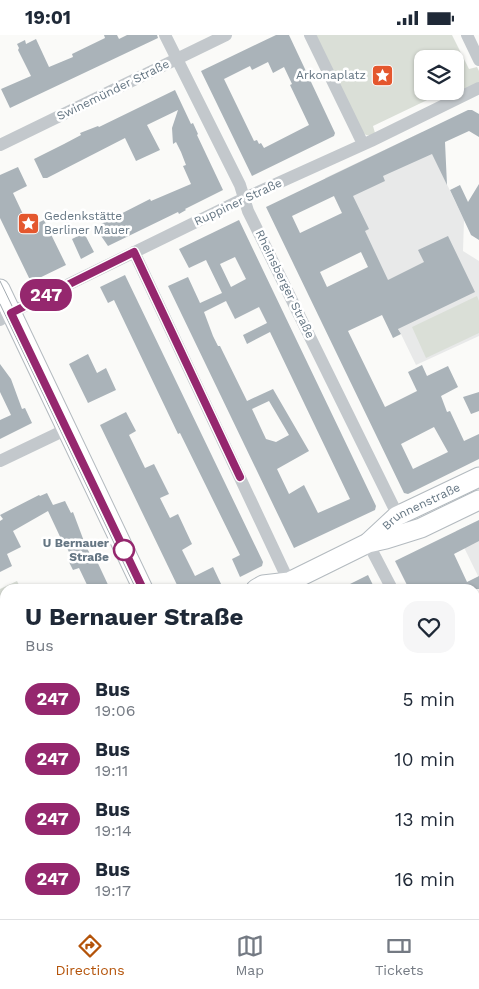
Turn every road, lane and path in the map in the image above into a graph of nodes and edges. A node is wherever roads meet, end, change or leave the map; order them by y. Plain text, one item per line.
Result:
1 (165, 35) edge
2 (226, 35) edge
3 (310, 35) edge
4 (467, 35) edge
5 (177, 59) junction
6 (479, 61) edge
7 (479, 88) edge
8 (363, 144) junction
9 (0, 145) edge
10 (245, 198) junction
11 (134, 252) junction
12 (0, 289) edge
13 (5, 317) edge
14 (67, 429) junction
15 (0, 461) edge
16 (479, 477) edge
17 (479, 500) edge
18 (402, 524) junction
19 (368, 543) junction
20 (141, 584) edge
21 (285, 584) edge
22 (287, 584) edge
23 (389, 584) edge

1 - 5 street, Rheinsberger Straße
2 - 5 street, Swinemünder Straße
3 - 8 street
4 - 6 street
5 - 9 street, Swinemünder Straße
5 - 10 street, Rheinsberger Straße
7 - 8 street, Ruppiner Straße
8 - 10 street, Ruppiner Straße
10 - 11 street, Ruppiner Straße
10 - 18 street, Rheinsberger Straße
11 - 13 street, Ruppiner Straße
11 - 21 street
12 - 13 main road
13 - 14 main road
14 - 15 street
14 - 20 main road
16 - 18 main road, Brunnenstraße
17 - 18 main road, Brunnenstraße
18 - 19 main road, Brunnenstraße
19 - 22 main road, Brunnenstraße
19 - 23 street

